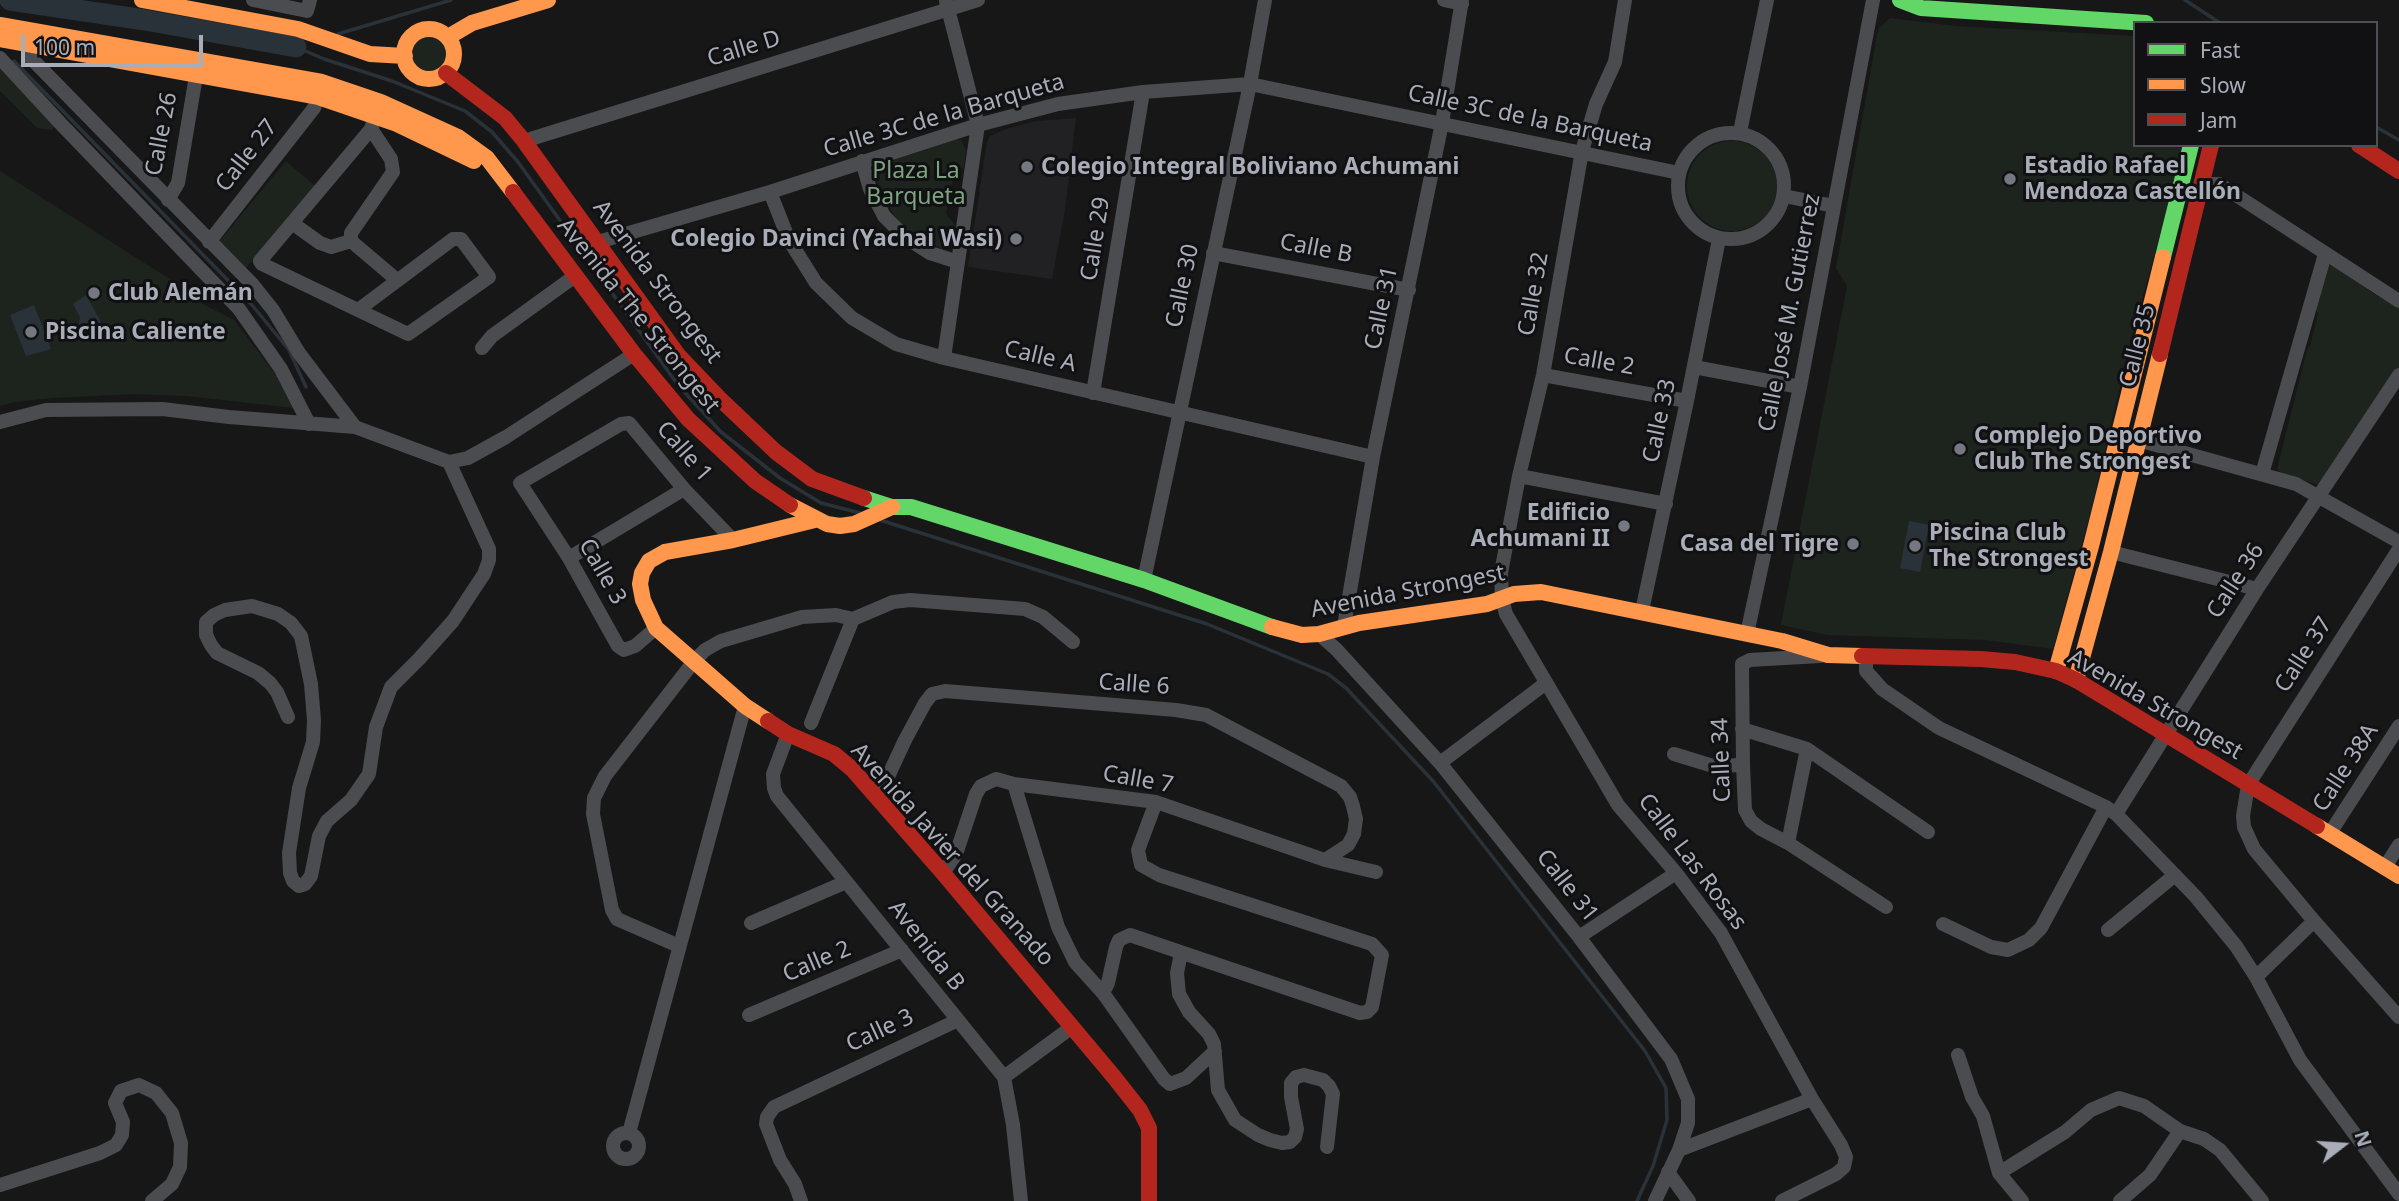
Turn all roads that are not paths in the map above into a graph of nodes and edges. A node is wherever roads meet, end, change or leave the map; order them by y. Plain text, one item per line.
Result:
1 (142, 0) edge
2 (253, 0) edge
3 (548, 0) edge
4 (978, 0) edge
5 (1265, 0) edge
6 (1444, 0) edge
7 (1625, 0) edge
8 (1767, 0) edge
9 (1873, 0) edge
10 (1900, 0) edge
11 (1462, 2) edge
12 (947, 4) edge
13 (309, 6) edge
14 (2133, 22) edge
15 (0, 25) edge
16 (28, 37) junction
17 (448, 37) junction
18 (0, 39) edge
19 (405, 56) junction
20 (0, 58) edge
21 (198, 68) junction
22 (446, 73) junction
23 (1250, 83) junction
24 (320, 89) junction
25 (1143, 92) junction
26 (376, 116) junction
27 (1442, 123) junction
28 (978, 125) junction
29 (1740, 132) junction
30 (524, 141) junction
31 (2191, 147) edge
32 (2210, 147) edge
33 (2362, 147) edge
34 (1582, 151) junction
35 (862, 161) junction
36 (2399, 171) edge
37 (1679, 173) junction
38 (2183, 178) junction
39 (2201, 184) junction
40 (770, 191) junction
41 (1784, 196) junction
42 (168, 200) junction
43 (1834, 206) junction
44 (292, 223) junction
45 (1719, 239) junction
46 (351, 241) junction
47 (209, 242) junction
48 (598, 242) junction
49 (1213, 253) junction
50 (2325, 254) junction
51 (958, 262) junction
52 (575, 276) junction
53 (397, 280) junction
54 (2157, 282) junction
55 (2176, 287) junction
56 (1409, 290) junction
57 (2399, 302) edge
58 (358, 310) junction
59 (2141, 346) junction
60 (482, 348) dead end
61 (2161, 351) junction
62 (634, 354) junction
63 (944, 358) junction
64 (1694, 367) junction
65 (1543, 375) junction
66 (2399, 375) edge
67 (1800, 387) junction
68 (1093, 393) junction
69 (1687, 401) junction
70 (1181, 412) junction
71 (0, 422) edge
72 (309, 424) junction
73 (355, 427) junction
74 (2119, 435) junction
75 (2138, 440) junction
76 (1373, 457) junction
77 (449, 462) junction
78 (2262, 474) junction
79 (1519, 476) junction
80 (520, 483) joint
81 (684, 489) junction
82 (2319, 495) junction
83 (1666, 504) junction
84 (886, 509) junction
85 (815, 520) junction
86 (733, 540) junction
87 (2399, 542) edge
88 (2091, 546) junction
89 (2399, 549) edge
90 (2110, 552) junction
91 (569, 558) junction
92 (1144, 580) junction
93 (2257, 589) junction
94 (1502, 598) junction
95 (1642, 611) junction
96 (853, 618) junction
97 (1344, 626) junction
98 (656, 628) junction
99 (1319, 634) junction
100 (1747, 634) junction
101 (1073, 642) dead end
102 (1828, 655) junction
103 (1866, 656) junction
104 (695, 660) junction
105 (2056, 671) junction
106 (2076, 680) junction
107 (1546, 683) junction
108 (745, 706) junction
109 (288, 718) dead end
110 (811, 723) dead end
111 (2399, 726) edge
112 (1742, 729) junction
113 (788, 734) junction
114 (2166, 734) junction
115 (1807, 749) junction
116 (1674, 754) dead end
117 (1440, 762) junction
118 (1742, 765) junction
119 (1014, 784) junction
120 (2248, 785) junction
121 (878, 798) junction
122 (1156, 802) junction
123 (2111, 811) junction
124 (1928, 832) dead end
125 (2330, 833) junction
126 (1788, 843) junction
127 (2399, 845) edge
128 (1325, 860) junction
129 (1376, 872) dead end
130 (2392, 872) edge
131 (943, 873) junction
132 (1676, 873) junction
133 (2175, 875) junction
134 (846, 882) junction
135 (1886, 907) dead end
136 (2314, 921) junction
137 (751, 923) dead end
138 (1943, 924) dead end
139 (2108, 930) dead end
140 (1579, 937) junction
141 (680, 946) junction
142 (902, 950) junction
143 (1181, 953) junction
144 (2256, 976) junction
145 (1103, 993) junction
146 (749, 1016) dead end
147 (2399, 1017) edge
148 (956, 1021) junction
149 (1072, 1027) junction
150 (1215, 1051) junction
151 (1958, 1055) dead end
152 (1004, 1077) junction
153 (1812, 1099) junction
154 (2180, 1132) junction
155 (629, 1133) dead end
156 (1327, 1147) dead end
157 (1679, 1150) junction
158 (1668, 1172) junction
159 (1999, 1172) junction
160 (0, 1185) edge
161 (2399, 1194) edge
162 (2260, 1200) edge
163 (151, 1201) edge
164 (801, 1201) edge
165 (1021, 1201) edge
166 (1149, 1201) edge
167 (1655, 1201) edge
168 (1689, 1201) edge
169 (1782, 1201) edge
170 (2022, 1201) edge
171 (2120, 1201) edge

1 - 19 street
2 - 13 street
3 - 17 street
4 - 12 street, Calle D
5 - 23 street, Calle 30
6 - 11 street
7 - 34 street, Calle 32
8 - 29 street
9 - 43 street, Calle José M. Gutierrez
10 - 14 street
11 - 27 street, Calle 31
12 - 28 street
12 - 30 street, Calle D
15 - 16 street, Avenida The Strongest
16 - 18 street, Avenida The Strongest
16 - 21 street, Avenida The Strongest
16 - 42 street
17 - 19 street
17 - 22 street
19 - 22 street
20 - 72 street
21 - 24 street, Avenida The Strongest
21 - 42 street, Calle 26
22 - 30 street, Avenida Strongest
23 - 25 street, Calle 3C de la Barqueta
23 - 27 street, Calle 3C de la Barqueta
23 - 49 street, Calle 30
24 - 26 street, Avenida The Strongest
24 - 47 street, Calle 27
25 - 28 street, Calle 3C de la Barqueta
25 - 68 street, Calle 29
26 - 44 street
26 - 46 street
26 - 52 street, Avenida The Strongest
27 - 34 street, Calle 3C de la Barqueta
27 - 56 street, Calle 31
28 - 35 street, Calle 3C de la Barqueta
28 - 51 street
29 - 37 street
29 - 41 street
30 - 48 street, Avenida Strongest
31 - 38 street, Calle 35
32 - 39 street, Calle 35
33 - 36 street
34 - 37 street, Calle 3C de la Barqueta
34 - 65 street, Calle 32
35 - 40 street, Calle 3C de la Barqueta
35 - 51 street
37 - 45 street
38 - 39 street
38 - 54 street, Calle 35
39 - 50 street
39 - 55 street, Calle 35
40 - 48 street, Calle 3C de la Barqueta
40 - 63 street, Calle A
41 - 43 street
41 - 45 street
42 - 47 street
43 - 67 street, Calle José M. Gutierrez
44 - 46 street
44 - 58 street
45 - 64 street, Calle 33
46 - 53 street
47 - 73 street
48 - 84 street, Avenida Strongest
49 - 56 street, Calle B
49 - 70 street, Calle 30
50 - 57 street
50 - 78 street
51 - 63 street
52 - 60 street
52 - 62 street, Avenida The Strongest
53 - 58 street
53 - 58 street
54 - 55 street
54 - 59 street, Calle 35
55 - 61 street, Calle 35
56 - 76 street, Calle 31
59 - 61 street
59 - 74 street, Calle 35
61 - 75 street, Calle 35
62 - 77 street
62 - 85 street, Avenida The Strongest
63 - 68 street, Calle A
64 - 67 street
64 - 69 street, Calle 33
65 - 69 street, Calle 2
65 - 79 street, Calle 32
66 - 82 street, Calle 36
67 - 100 street, Calle José M. Gutierrez
68 - 70 street, Calle A
69 - 83 street, Calle 33
70 - 76 street, Calle A
70 - 92 street, Calle 30
71 - 72 street
72 - 73 street
73 - 77 street
74 - 75 street
74 - 88 street, Calle 35
75 - 78 street
75 - 90 street, Calle 35
76 - 97 street, Calle 31
77 - 109 street
78 - 82 street
79 - 83 street
79 - 94 street, Calle 32
80 - 81 street, Calle 1
80 - 91 street, Calle 3
81 - 86 street, Calle 1
81 - 91 street
82 - 87 street
82 - 93 street, Calle 36
83 - 95 street, Calle 33
84 - 85 street, Avenida The Strongest
84 - 92 street, Avenida Strongest
85 - 86 street, Avenida Javier del Granado
86 - 98 street, Avenida Javier del Granado
88 - 90 street
88 - 105 street, Calle 35
89 - 120 street, Calle 37
90 - 93 street
90 - 106 street, Calle 35
91 - 98 street, Calle 3
92 - 99 street, Avenida Strongest
93 - 114 street, Calle 36
94 - 95 street, Avenida Strongest
94 - 97 street, Avenida Strongest
94 - 107 street, Calle Las Rosas
95 - 100 street, Avenida Strongest
96 - 101 street
96 - 104 street
96 - 110 street
97 - 99 street, Avenida Strongest
98 - 104 street, Avenida Javier del Granado
99 - 117 street, Calle 31
100 - 102 street, Avenida Strongest
102 - 103 street, Avenida Strongest
102 - 112 street, Calle 34
103 - 105 street, Avenida Strongest
103 - 123 street
104 - 108 street, Avenida Javier del Granado
104 - 141 street
105 - 106 street, Avenida Strongest
106 - 114 street, Avenida Strongest
107 - 117 street
107 - 132 street, Calle Las Rosas
108 - 113 street, Avenida Javier del Granado
108 - 141 street
111 - 125 street, Calle 38A
112 - 115 street
112 - 118 street, Calle 34
113 - 121 street, Avenida Javier del Granado
113 - 134 street, Avenida B
114 - 120 street, Avenida Strongest
114 - 123 street, Calle 36
115 - 124 street
115 - 126 street
116 - 118 street
117 - 140 street, Calle 31
118 - 126 street, Calle 34
119 - 122 street, Calle 7
119 - 131 street, Calle 7
119 - 145 street
120 - 125 street, Avenida Strongest
120 - 136 street
121 - 128 street, Calle 6
121 - 131 street, Avenida Javier del Granado
122 - 128 street, Calle 7
122 - 143 street
123 - 133 street
123 - 138 street, Calle 36
125 - 130 street, Avenida Strongest
126 - 135 street, Calle 34
127 - 130 street
128 - 129 street, Calle 7
131 - 149 street, Avenida Javier del Granado
132 - 140 street
132 - 153 street, Calle Las Rosas
133 - 139 street
133 - 144 street
134 - 137 street
134 - 142 street, Avenida B
136 - 144 street
136 - 147 street
140 - 157 street, Calle 31
141 - 155 street
142 - 146 street, Calle 2
142 - 148 street, Avenida B
143 - 145 street
143 - 150 street
144 - 161 street
145 - 150 street
148 - 152 street, Avenida B
148 - 164 street, Calle 3
149 - 152 street
149 - 166 street, Avenida Javier del Granado
150 - 156 street
151 - 159 street
152 - 165 street, Avenida B
153 - 157 street
153 - 169 street, Calle Las Rosas
154 - 159 street
154 - 162 street
154 - 171 street
157 - 158 street, Calle 31
158 - 167 street, Calle 31
158 - 168 street
159 - 170 street
160 - 163 street

